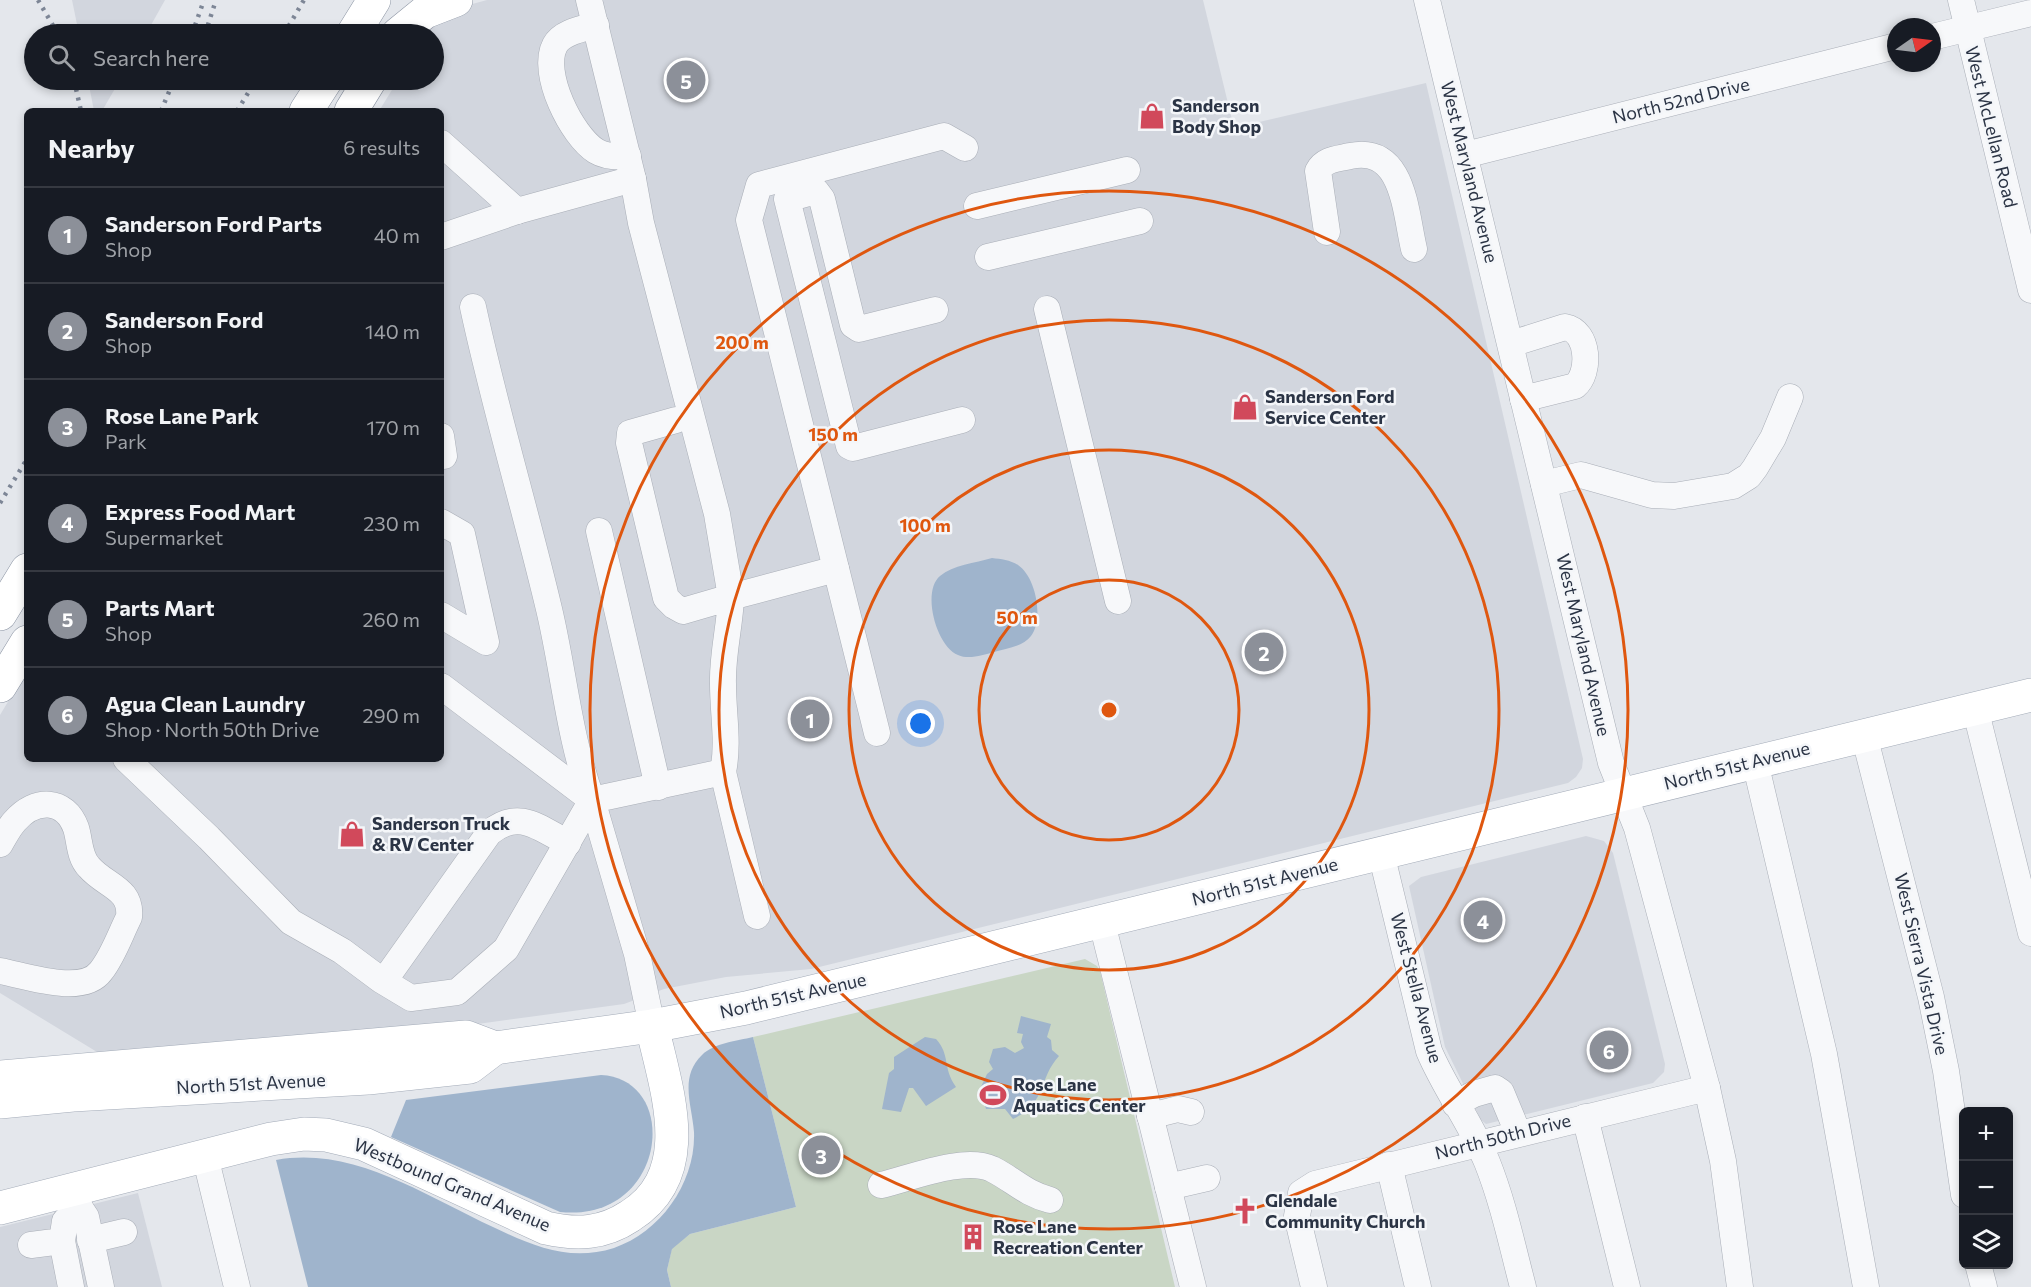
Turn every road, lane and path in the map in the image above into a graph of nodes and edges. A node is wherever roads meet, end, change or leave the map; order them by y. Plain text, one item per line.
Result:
1 (374, 0) edge
2 (417, 0) edge
3 (456, 0) edge
4 (589, 0) edge
5 (1427, 0) edge
6 (1960, 0) edge
7 (2031, 13) edge
8 (359, 24) edge
9 (403, 24) edge
10 (410, 24) edge
11 (596, 25) junction
12 (1967, 28) junction
13 (1941, 35) edge
14 (1887, 48) edge
15 (320, 90) edge
16 (364, 90) edge
17 (308, 108) edge
18 (353, 108) edge
19 (444, 146) edge
20 (965, 148) dead end
21 (1466, 155) junction
22 (630, 168) junction
23 (1127, 170) dead end
24 (978, 206) dead end
25 (518, 211) junction
26 (1140, 221) dead end
27 (1327, 232) dead end
28 (444, 236) edge
29 (1414, 249) dead end
30 (988, 258) dead end
31 (2030, 283) edge
32 (473, 307) dead end
33 (1047, 309) dead end
34 (935, 310) dead end
35 (1511, 344) junction
36 (1790, 398) dead end
37 (1523, 399) junction
38 (676, 420) dead end
39 (962, 420) dead end
40 (1544, 484) junction
41 (444, 524) edge
42 (599, 531) dead end
43 (836, 569) junction
44 (24, 575) edge
45 (731, 597) junction
46 (1118, 601) dead end
47 (0, 614) edge
48 (444, 617) edge
49 (24, 647) edge
50 (0, 686) edge
51 (444, 688) edge
52 (2031, 694) edge
53 (1975, 708) junction
54 (878, 733) dead end
55 (1864, 735) junction
56 (129, 762) edge
57 (1755, 762) junction
58 (723, 772) junction
59 (658, 787) junction
60 (1624, 794) junction
61 (592, 800) junction
62 (568, 843) junction
63 (0, 844) edge
64 (1381, 853) junction
65 (758, 916) dead end
66 (1102, 922) junction
67 (2031, 933) edge
68 (0, 971) edge
69 (384, 981) junction
70 (652, 1026) junction
71 (495, 1048) junction
72 (0, 1077) edge
73 (1707, 1088) junction
74 (0, 1102) edge
75 (1455, 1104) junction
76 (1191, 1112) dead end
77 (1150, 1116) junction
78 (1585, 1117) junction
79 (1518, 1133) junction
80 (1477, 1143) junction
81 (205, 1156) junction
82 (1959, 1161) edge
83 (1389, 1165) junction
84 (1207, 1178) dead end
85 (881, 1185) dead end
86 (1168, 1187) junction
87 (77, 1199) junction
88 (1050, 1200) dead end
89 (0, 1208) edge
90 (124, 1232) dead end
91 (62, 1240) junction
92 (90, 1240) junction
93 (31, 1245) dead end
94 (1979, 1269) edge
95 (71, 1287) edge
96 (101, 1287) edge
97 (237, 1287) edge
98 (1193, 1287) edge
99 (1314, 1287) edge
100 (1418, 1287) edge
101 (1522, 1287) edge
102 (1627, 1287) edge
103 (1740, 1287) edge
104 (1866, 1287) edge
105 (1984, 1287) edge

1 - 8 main road
2 - 9 main road
3 - 10 main road
4 - 11 street
5 - 21 street, West Maryland Avenue
6 - 12 street, West McLellan Road
7 - 12 street
11 - 22 street
11 - 22 street
12 - 13 street
12 - 31 street, West McLellan Road
14 - 21 street, North 52nd Drive
15 - 17 main road
16 - 18 main road
19 - 25 street
20 - 43 street
21 - 35 street, West Maryland Avenue
22 - 25 street
22 - 45 street
23 - 24 street
25 - 28 street
26 - 30 street
27 - 29 street
32 - 61 street
33 - 46 street
34 - 39 street
35 - 37 street, West Maryland Avenue
35 - 37 street
36 - 40 street
37 - 40 street, West Maryland Avenue
38 - 45 street
40 - 60 street, West Maryland Avenue
41 - 48 street
42 - 59 street
43 - 45 street
43 - 54 street
44 - 47 main road
45 - 58 street
49 - 50 main road
51 - 61 street
52 - 53 main road, North 51st Avenue
53 - 55 main road, North 51st Avenue
53 - 67 street
55 - 57 main road, North 51st Avenue
55 - 82 street, West Sierra Vista Drive
56 - 69 street
57 - 60 main road, North 51st Avenue
57 - 104 street
58 - 59 street
58 - 65 street
59 - 61 street
60 - 64 main road, North 51st Avenue
60 - 73 street, West Maryland Avenue
61 - 62 street
61 - 70 street
62 - 69 street
62 - 69 street
63 - 68 street
64 - 66 main road, North 51st Avenue
64 - 75 street, West Stella Avenue
66 - 70 main road, North 51st Avenue
66 - 77 street
70 - 71 main road, North 51st Avenue
70 - 81 main road, Westbound Grand Avenue
71 - 72 main road, North 51st Avenue
71 - 74 main road, North 51st Avenue
73 - 78 street, North 50th Drive
73 - 103 street, West Maryland Avenue
75 - 79 street
75 - 80 street, West Stella Avenue
76 - 77 street
77 - 86 street
78 - 79 street, North 50th Drive
78 - 102 street
79 - 80 street, North 50th Drive
80 - 83 street, North 50th Drive
80 - 101 street, West Stella Avenue
81 - 87 main road, Westbound Grand Avenue
81 - 97 street
83 - 99 street, North 50th Drive
83 - 100 street
84 - 86 street
85 - 88 street
86 - 98 street
87 - 89 main road, Westbound Grand Avenue
87 - 91 street
87 - 92 street
90 - 92 street
91 - 93 street
91 - 95 street
92 - 96 street
94 - 105 street

